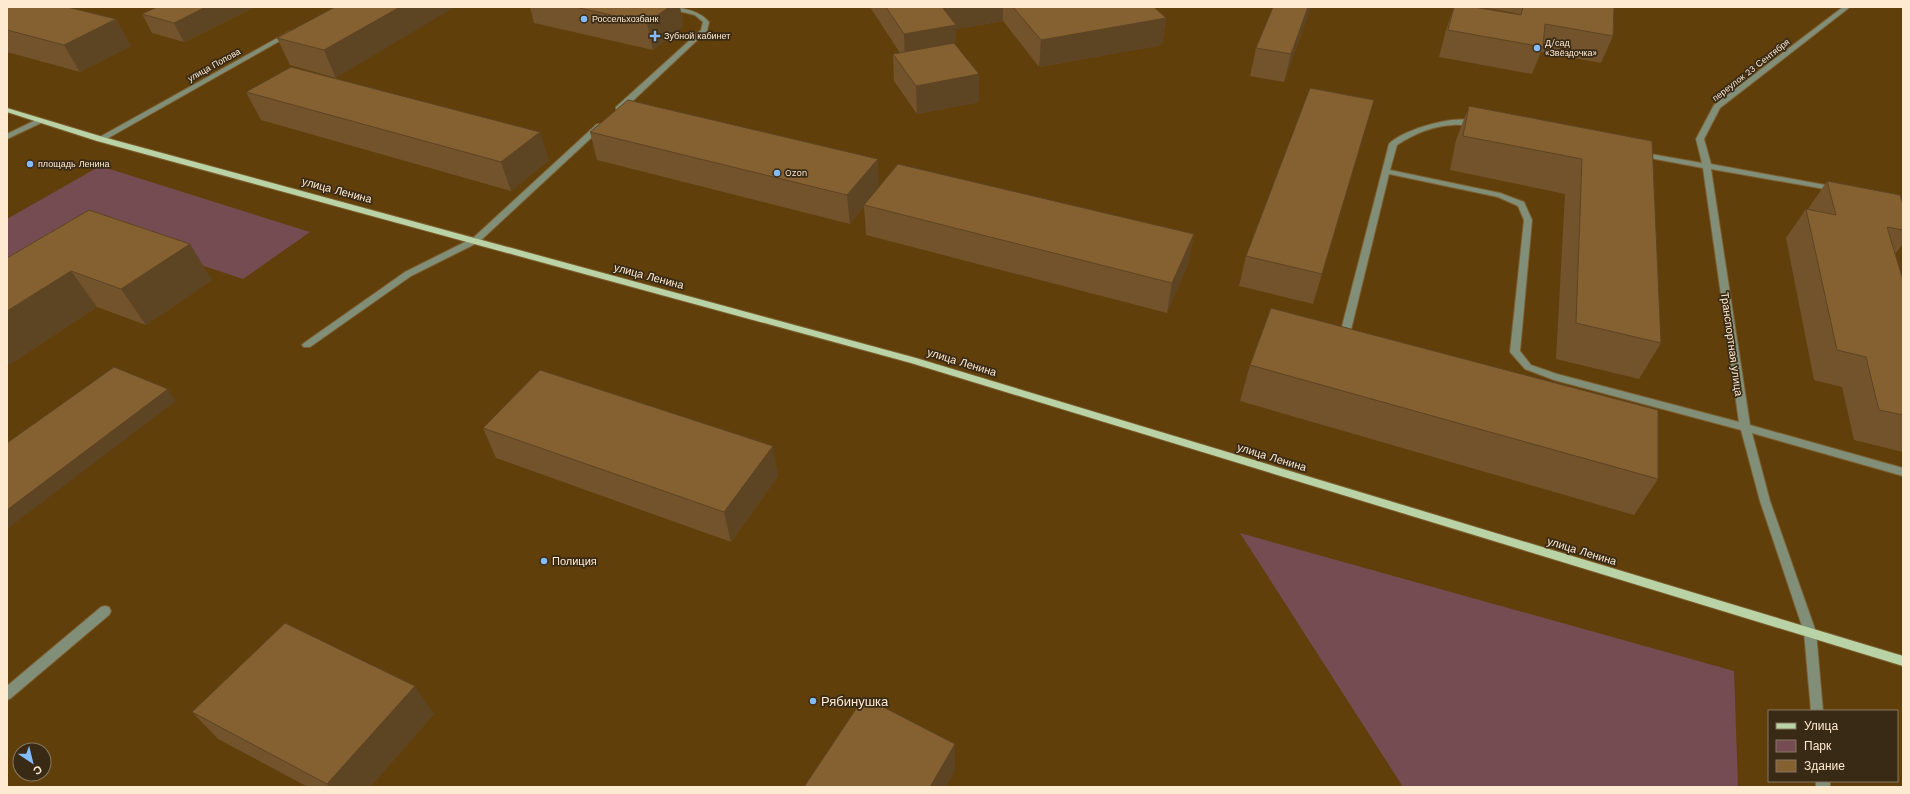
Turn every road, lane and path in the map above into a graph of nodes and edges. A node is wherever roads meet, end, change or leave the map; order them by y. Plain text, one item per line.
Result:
1 (665, 7) edge
2 (1847, 7) edge
3 (295, 30) edge
4 (7, 110) edge
5 (41, 120) junction
6 (1482, 125) edge
7 (7, 137) edge
8 (100, 139) junction
9 (1629, 152) edge
10 (1707, 166) junction
11 (1385, 171) junction
12 (1848, 191) edge
13 (476, 240) junction
14 (1344, 338) edge
15 (307, 345) dead end
16 (1744, 427) junction
17 (1903, 472) edge
18 (105, 611) dead end
19 (1810, 632) junction
20 (1903, 661) edge
21 (7, 694) edge
22 (1817, 710) edge

1 - 13 street
2 - 10 street, переулок 23 Сентября
3 - 8 street, улица Попова
4 - 5 main road, улица Ленина
5 - 7 street
5 - 8 main road, улица Ленина
6 - 11 street
8 - 13 main road, улица Ленина
9 - 10 street
10 - 12 street
10 - 16 street, Транспортная улица
11 - 14 street
11 - 16 street
13 - 15 street
13 - 19 main road, улица Ленина
16 - 17 street
16 - 19 street, Транспортная улица
18 - 21 street
19 - 20 main road, улица Ленина
19 - 22 street, Транспортная улица

